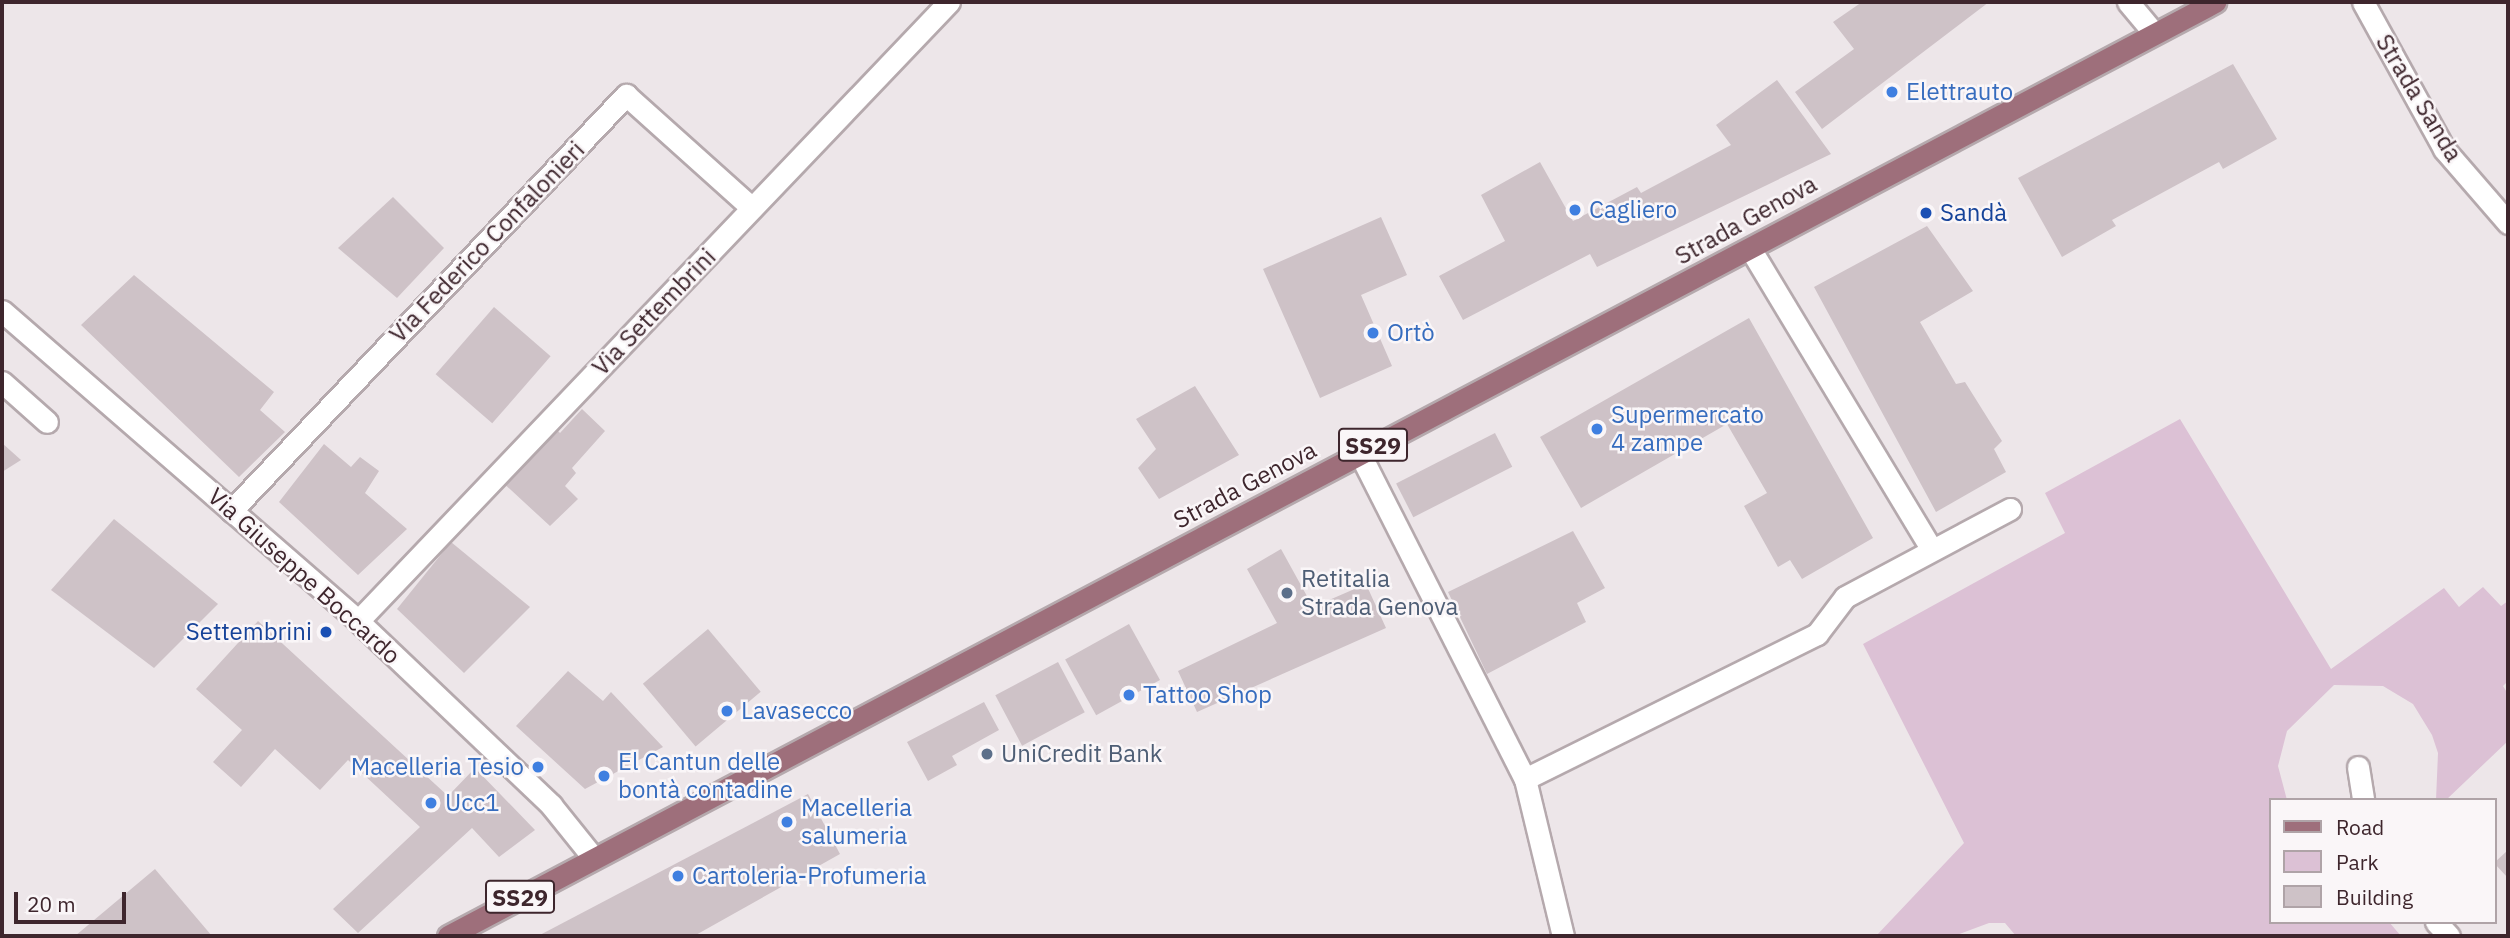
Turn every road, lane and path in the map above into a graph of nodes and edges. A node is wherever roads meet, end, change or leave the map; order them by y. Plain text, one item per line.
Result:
1 (949, 2) edge
2 (2128, 2) edge
3 (2215, 2) edge
4 (2362, 2) edge
5 (2153, 32) junction
6 (752, 208) junction
7 (2508, 223) edge
8 (1751, 250) junction
9 (2, 311) edge
10 (2, 382) edge
11 (47, 422) dead end
12 (1359, 452) junction
13 (2010, 509) dead end
14 (231, 511) junction
15 (1932, 551) junction
16 (358, 621) junction
17 (2358, 767) dead end
18 (1524, 779) junction
19 (2364, 798) edge
20 (592, 856) junction
21 (448, 936) edge
22 (1563, 936) edge

1 - 6 street, Via Settembrini
2 - 5 street
3 - 5 main road, Strada Genova / SS29
4 - 7 street, Strada Sanda
5 - 8 main road, Strada Genova / SS29
6 - 14 street, Via Federico Confalonieri
6 - 16 street, Via Settembrini
8 - 12 main road, Strada Genova / SS29
8 - 15 street
9 - 14 street, Via Giuseppe Boccardo
10 - 11 street
12 - 18 street
12 - 20 main road, Strada Genova / SS29
13 - 15 street
14 - 16 street, Via Giuseppe Boccardo
15 - 18 street
16 - 20 street, Via Giuseppe Boccardo
17 - 19 street
18 - 22 street
20 - 21 main road, Strada Genova / SS29

